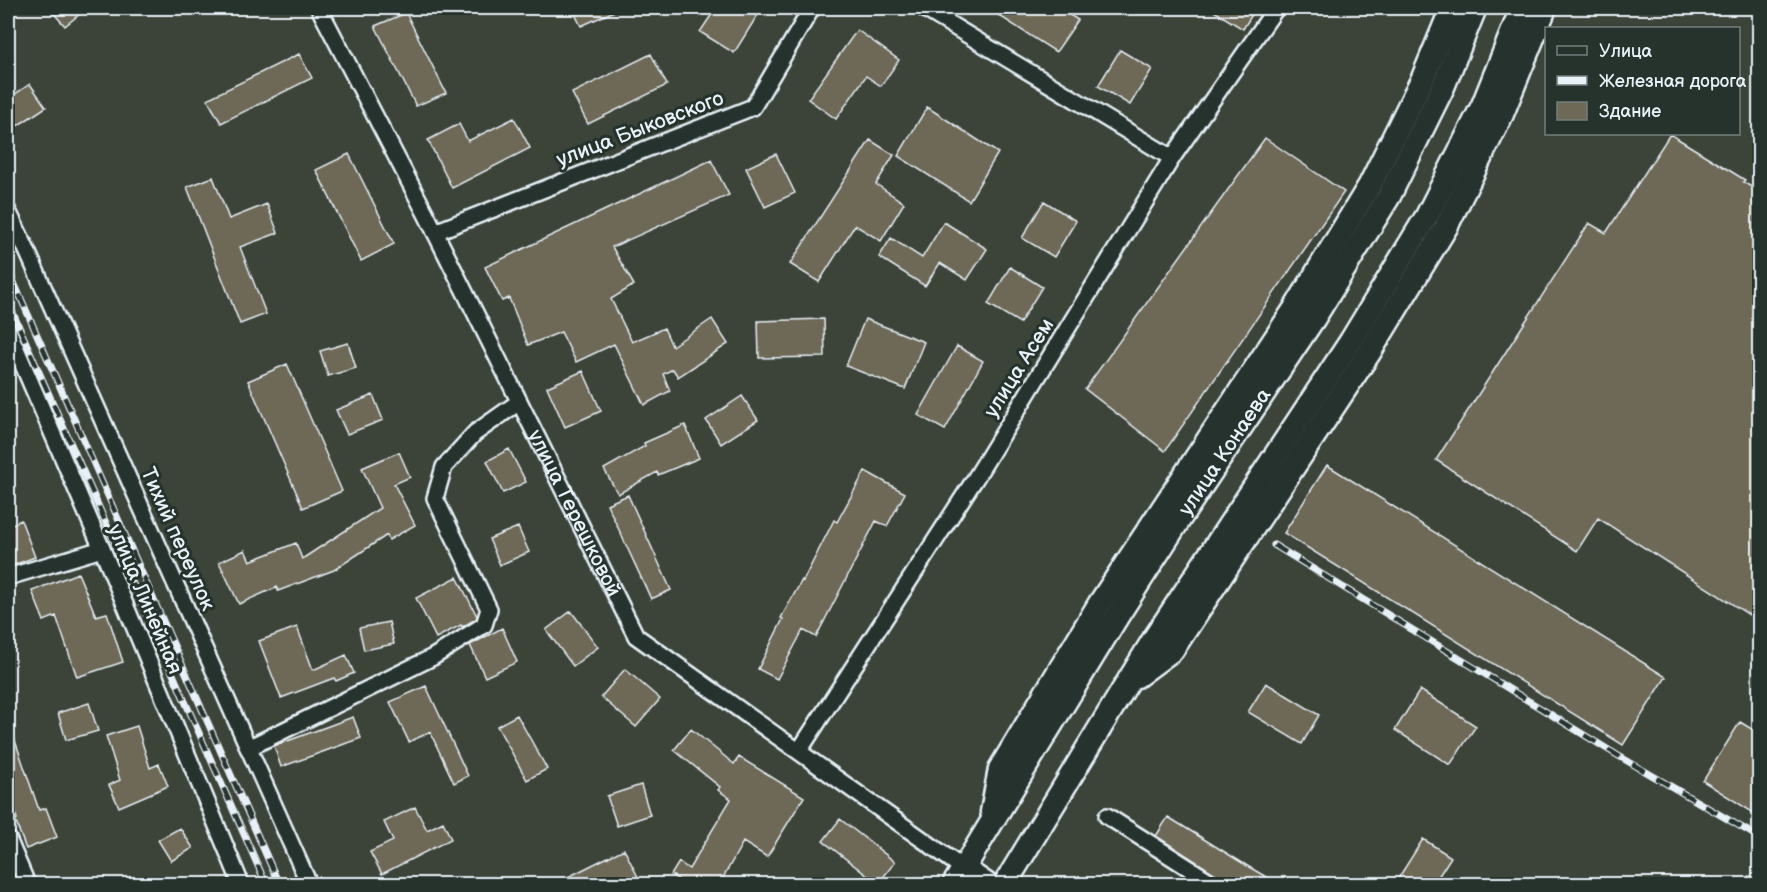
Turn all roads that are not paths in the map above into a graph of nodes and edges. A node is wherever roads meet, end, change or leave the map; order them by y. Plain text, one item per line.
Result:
1 (319, 8) edge
2 (813, 8) edge
3 (923, 8) edge
4 (1276, 8) edge
5 (1452, 8) edge
6 (1475, 8) edge
7 (1522, 8) edge
8 (1545, 8) edge
9 (1172, 158) junction
10 (8, 211) edge
11 (435, 232) junction
12 (8, 330) edge
13 (519, 402) junction
14 (102, 549) junction
15 (8, 577) edge
16 (1128, 682) junction
17 (248, 748) junction
18 (799, 751) junction
19 (1107, 816) dead end
20 (990, 826) junction
21 (8, 839) edge
22 (959, 877) edge
23 (27, 885) edge
24 (241, 885) edge
25 (309, 885) edge
26 (986, 885) edge
27 (1005, 885) edge
28 (1214, 885) edge

1 - 11 street, улица Терешковой
2 - 11 street, улица Быковского
3 - 9 street
4 - 9 street, улица Асем
5 - 20 main road
6 - 20 main road, улица Конаева
7 - 16 main road, улица Конаева
8 - 16 main road
9 - 18 street, улица Асем
10 - 17 street, Тихий переулок
11 - 13 street, улица Терешковой
12 - 14 street, улица Линейная
13 - 17 street
13 - 18 street, улица Терешковой
14 - 15 street
14 - 24 street, улица Линейная
16 - 27 main road, улица Конаева
17 - 25 street, Тихий переулок
18 - 22 street, улица Терешковой
19 - 28 street
20 - 22 main road, улица Конаева
21 - 23 street
22 - 26 main road, улица Терешковой

